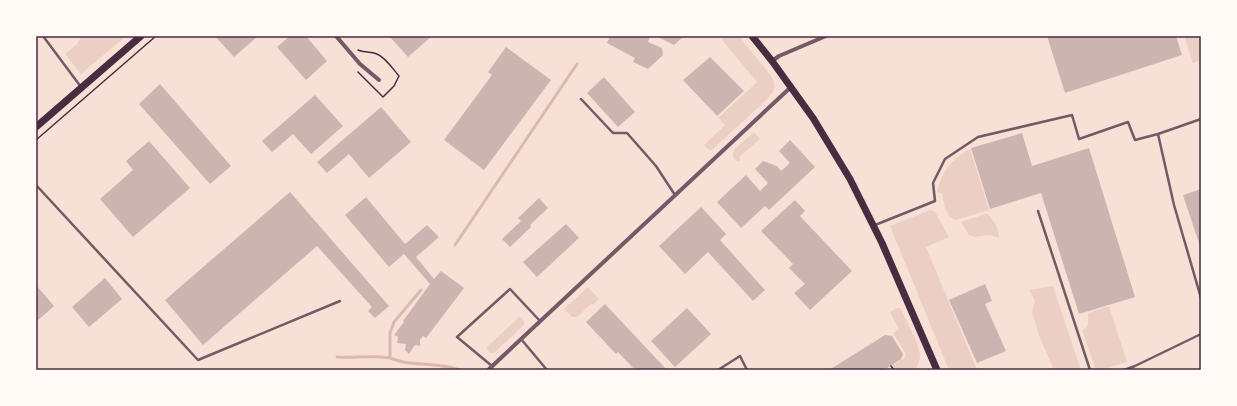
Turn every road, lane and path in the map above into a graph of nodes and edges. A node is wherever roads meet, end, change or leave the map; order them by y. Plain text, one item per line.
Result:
1 (43, 36) edge
2 (141, 36) edge
3 (156, 36) edge
4 (336, 36) edge
5 (752, 36) edge
6 (826, 36) edge
7 (356, 49) dead end
8 (772, 61) junction
9 (378, 80) dead end
10 (394, 86) dead end
11 (81, 87) junction
12 (791, 87) junction
13 (581, 99) dead end
14 (1201, 119) edge
15 (36, 127) edge
16 (1158, 134) junction
17 (36, 140) edge
18 (36, 186) edge
19 (675, 196) junction
20 (1038, 211) dead end
21 (873, 226) junction
22 (1201, 298) edge
23 (340, 301) dead end
24 (540, 321) junction
25 (1201, 334) edge
26 (521, 339) junction
27 (493, 366) junction
28 (891, 366) dead end
29 (488, 370) edge
30 (547, 370) edge
31 (718, 370) edge
32 (747, 370) edge
33 (894, 370) edge
34 (937, 370) edge
35 (1090, 370) edge
36 (1124, 370) edge

1 - 11 lane
2 - 11 main road
3 - 17 path
4 - 9 street
5 - 8 main road
6 - 8 street
7 - 10 path
8 - 12 main road
11 - 15 main road
12 - 19 street
12 - 21 main road
13 - 19 lane
14 - 16 lane
16 - 21 lane
16 - 22 lane
18 - 23 lane
19 - 24 street
20 - 35 lane
21 - 34 main road
24 - 26 street
24 - 27 lane
25 - 36 lane
26 - 27 street
26 - 30 lane
27 - 29 street
28 - 33 path
31 - 32 lane

